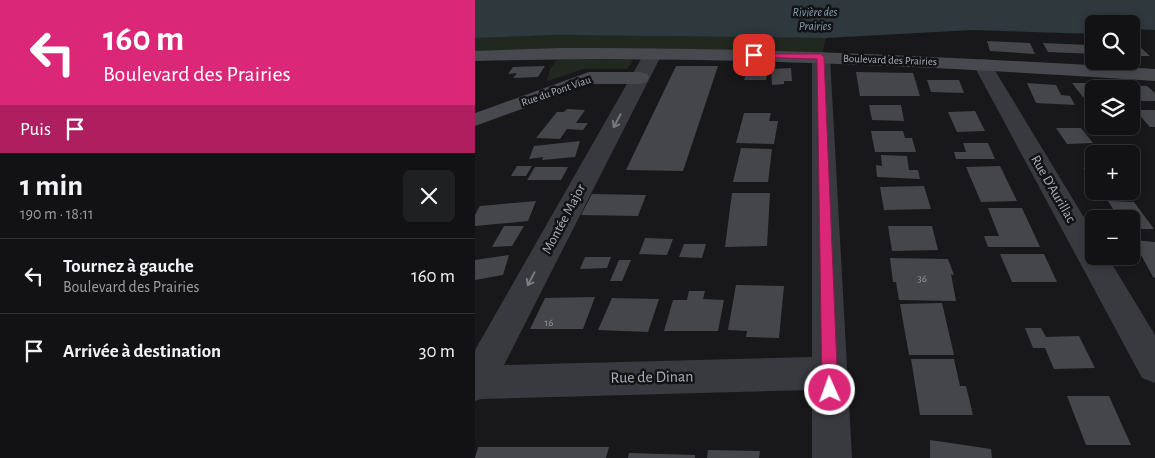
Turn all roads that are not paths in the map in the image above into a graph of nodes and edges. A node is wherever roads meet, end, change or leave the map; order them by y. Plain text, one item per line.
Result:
1 (653, 54) junction
2 (475, 56) edge
3 (821, 57) junction
4 (981, 64) junction
5 (1155, 75) edge
6 (640, 78) junction
7 (475, 120) edge
8 (1155, 367) edge
9 (830, 373) junction
10 (475, 382) edge
11 (832, 458) edge

1 - 2 street, Boulevard des Prairies
1 - 3 street, Boulevard des Prairies
1 - 6 street, Montée Major
3 - 4 street, Boulevard des Prairies
3 - 9 street
4 - 5 street, Boulevard des Prairies
4 - 8 street, Rue D'Aurillac
6 - 7 street, Rue du Pont Viau
6 -> 10 street, Montée Major
9 - 10 street, Rue de Dinan
9 - 11 street

